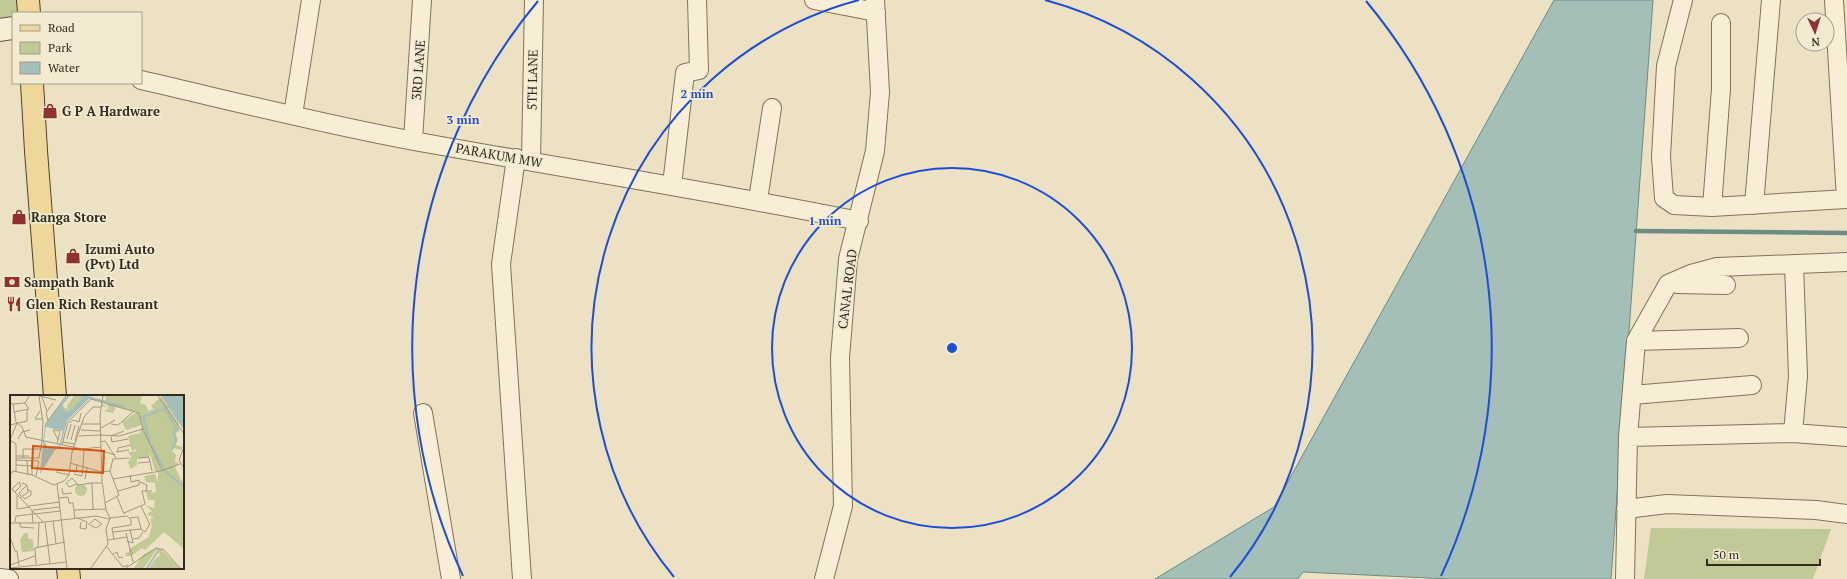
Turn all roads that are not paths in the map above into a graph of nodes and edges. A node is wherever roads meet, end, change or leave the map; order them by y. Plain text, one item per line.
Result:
1 (28, 0) edge
2 (311, 0) edge
3 (422, 0) edge
4 (534, 0) edge
5 (697, 0) edge
6 (814, 0) edge
7 (1683, 0) edge
8 (1771, 0) edge
9 (1834, 0) edge
10 (876, 6) edge
11 (29, 12) edge
12 (1721, 23) dead end
13 (12, 28) edge
14 (0, 30) edge
15 (1842, 61) edge
16 (142, 80) edge
17 (32, 84) edge
18 (772, 108) dead end
19 (292, 115) junction
20 (413, 140) junction
21 (523, 159) junction
22 (672, 186) junction
23 (1847, 199) edge
24 (758, 200) junction
25 (1754, 205) junction
26 (1712, 207) junction
27 (859, 220) junction
28 (1847, 262) edge
29 (1794, 264) junction
30 (1668, 284) junction
31 (1726, 285) dead end
32 (1739, 338) dead end
33 (1636, 341) junction
34 (1752, 385) dead end
35 (55, 395) edge
36 (1632, 395) junction
37 (423, 413) dead end
38 (1793, 433) junction
39 (1628, 437) junction
40 (1847, 437) edge
41 (1626, 509) junction
42 (1847, 514) edge
43 (68, 569) edge
44 (0, 578) edge
45 (9, 579) edge
46 (69, 579) edge
47 (451, 579) edge
48 (522, 579) edge
49 (824, 579) edge
50 (1624, 579) edge

1 - 11 main road
2 - 19 street
3 - 20 street, 3RD LANE
4 - 21 street, 5TH LANE
5 - 22 street
6 - 10 street
7 - 26 street
8 - 25 street
9 - 15 street
10 - 27 street, CANAL ROAD
12 - 26 street
13 - 14 street
15 - 23 street
16 - 19 street, PARAKUM MW
17 - 35 main road
18 - 24 street
19 - 20 street, PARAKUM MW
20 - 21 street, PARAKUM MW
21 - 22 street, PARAKUM MW
21 - 48 street, 5TH LANE
22 - 24 street, PARAKUM MW
23 - 25 street
24 - 27 street, PARAKUM MW
25 - 26 street
27 - 49 street, CANAL ROAD
28 - 29 street
29 - 30 street
29 - 38 street
30 - 31 street
30 - 33 street
32 - 33 street
33 - 36 street
34 - 36 street
36 - 39 street
37 - 47 street
38 - 39 street
38 - 40 street
39 - 41 street
41 - 42 street
41 - 50 street
43 - 46 main road
44 - 45 street

